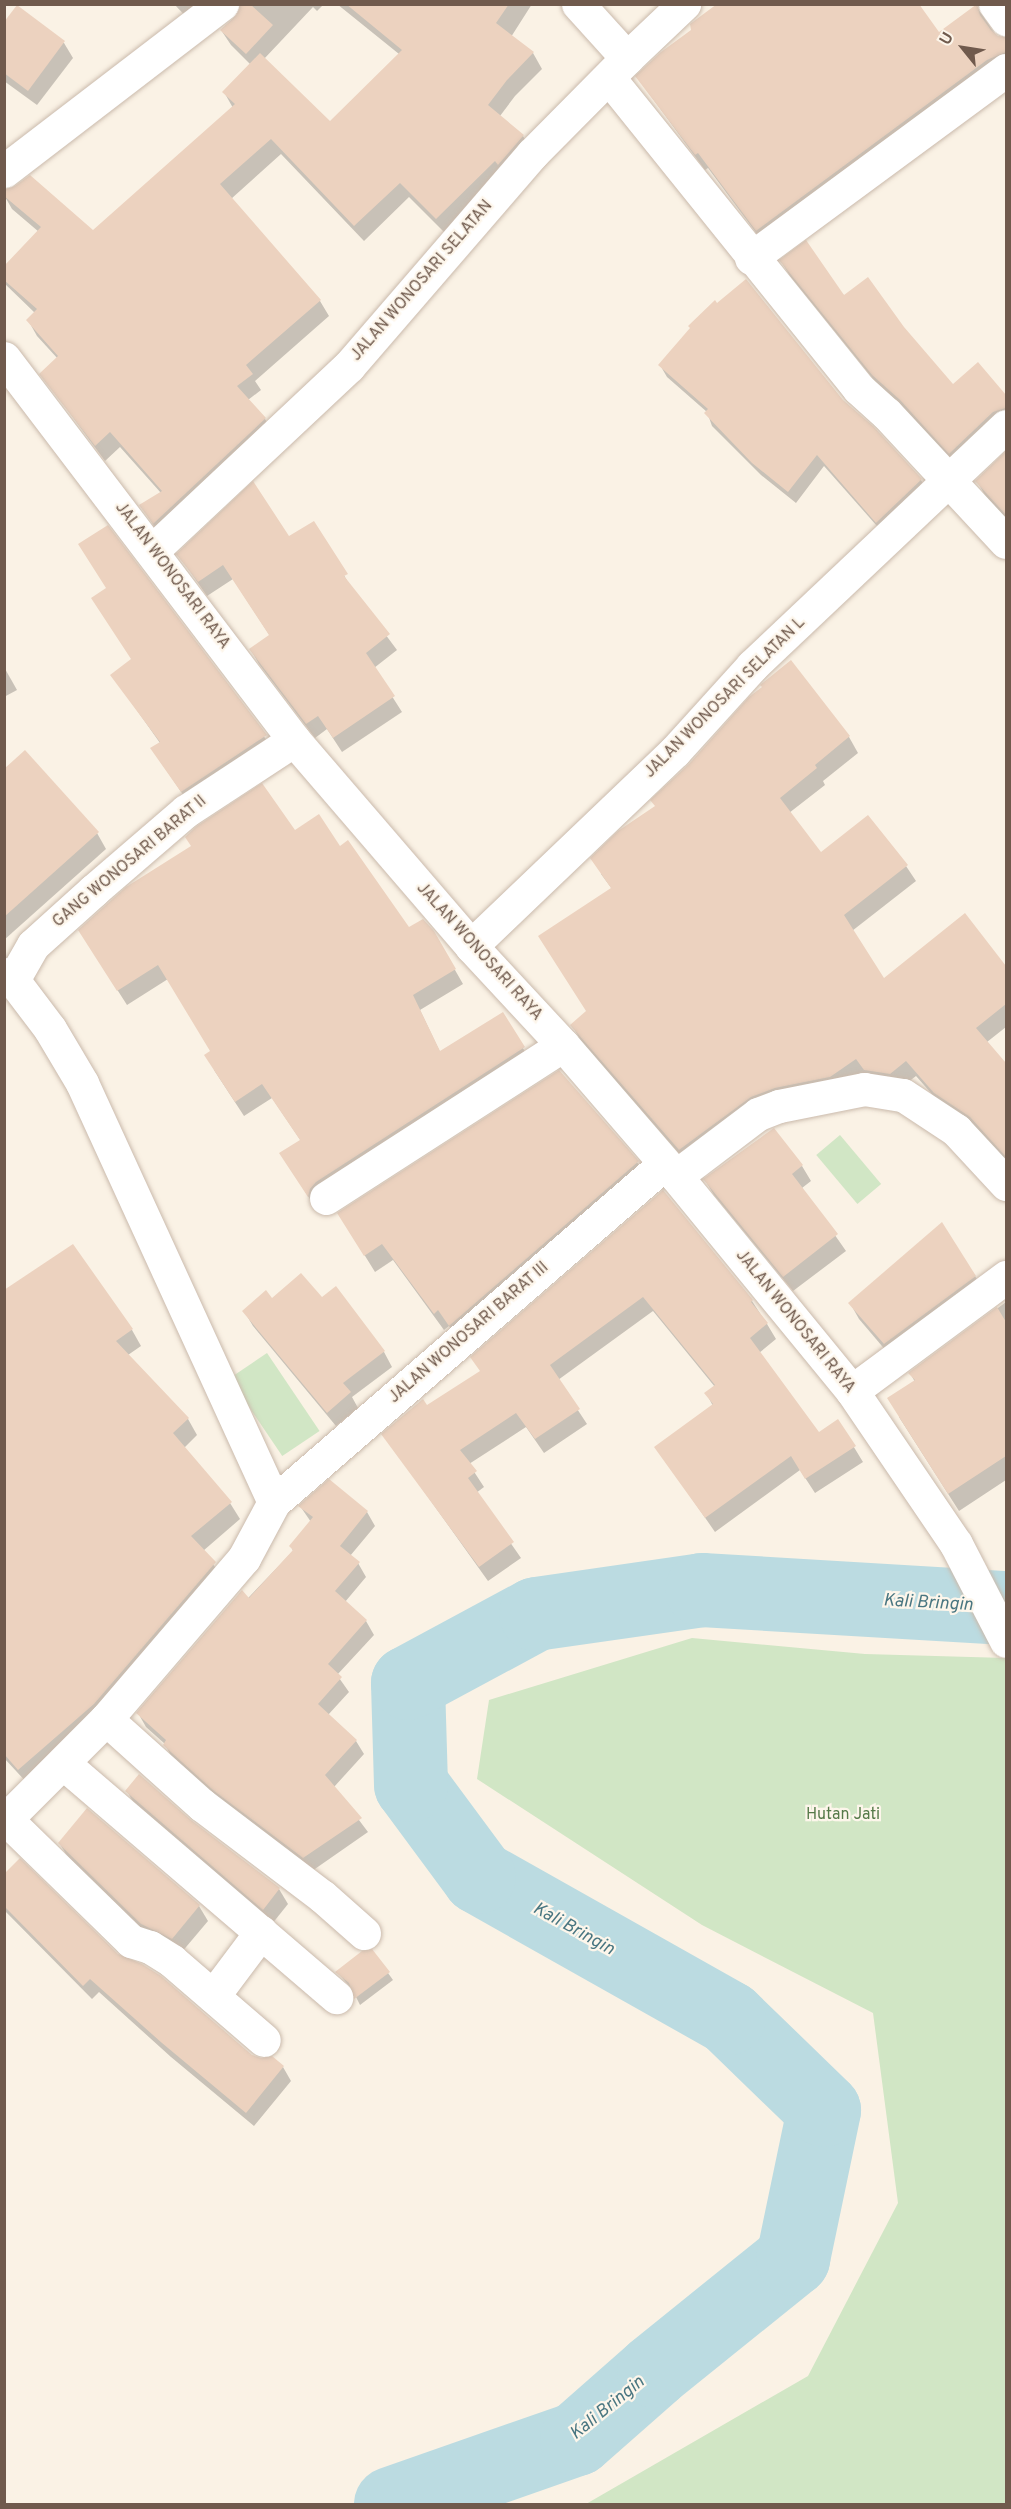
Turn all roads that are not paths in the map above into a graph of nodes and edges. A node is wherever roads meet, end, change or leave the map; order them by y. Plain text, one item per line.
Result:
1 (222, 4) edge
2 (578, 4) edge
3 (684, 4) edge
4 (995, 4) edge
5 (1006, 18) edge
6 (618, 68) junction
7 (1006, 70) edge
8 (4, 171) edge
9 (751, 258) junction
10 (4, 358) edge
11 (1006, 426) edge
12 (949, 482) junction
13 (1006, 542) edge
14 (153, 550) junction
15 (294, 740) junction
16 (471, 946) junction
17 (9, 977) edge
18 (562, 1045) junction
19 (670, 1170) junction
20 (1006, 1185) edge
21 (326, 1198) dead end
22 (1006, 1277) edge
23 (852, 1391) junction
24 (273, 1502) junction
25 (1004, 1635) edge
26 (106, 1719) junction
27 (63, 1763) junction
28 (5, 1820) edge
29 (261, 1932) junction
30 (364, 1933) dead end
31 (213, 1996) junction
32 (336, 1997) dead end
33 (264, 2040) dead end

1 - 8 street
2 - 6 street
3 - 6 street, JALAN WONOSARI SELATAN
4 - 5 street
6 - 9 street
6 - 14 street, JALAN WONOSARI SELATAN
7 - 9 street
9 - 12 street
10 - 14 street, JALAN WONOSARI RAYA
11 - 12 street, JALAN WONOSARI SELATAN L
12 - 13 street
12 - 16 street, JALAN WONOSARI SELATAN L
14 - 15 street, JALAN WONOSARI RAYA
15 - 16 street, JALAN WONOSARI RAYA
15 - 17 street, GANG WONOSARI BARAT II
16 - 18 street, JALAN WONOSARI RAYA
17 - 24 street
18 - 19 street, JALAN WONOSARI RAYA
18 - 21 street
19 - 20 street, JALAN WONOSARI BARAT III
19 - 23 street, JALAN WONOSARI RAYA
19 - 24 street, JALAN WONOSARI BARAT III
22 - 23 street
23 - 25 street, JALAN WONOSARI RAYA
24 - 26 street
26 - 27 street
26 - 30 street
27 - 28 street
27 - 29 street
28 - 31 street
29 - 31 street
29 - 32 street
31 - 33 street

